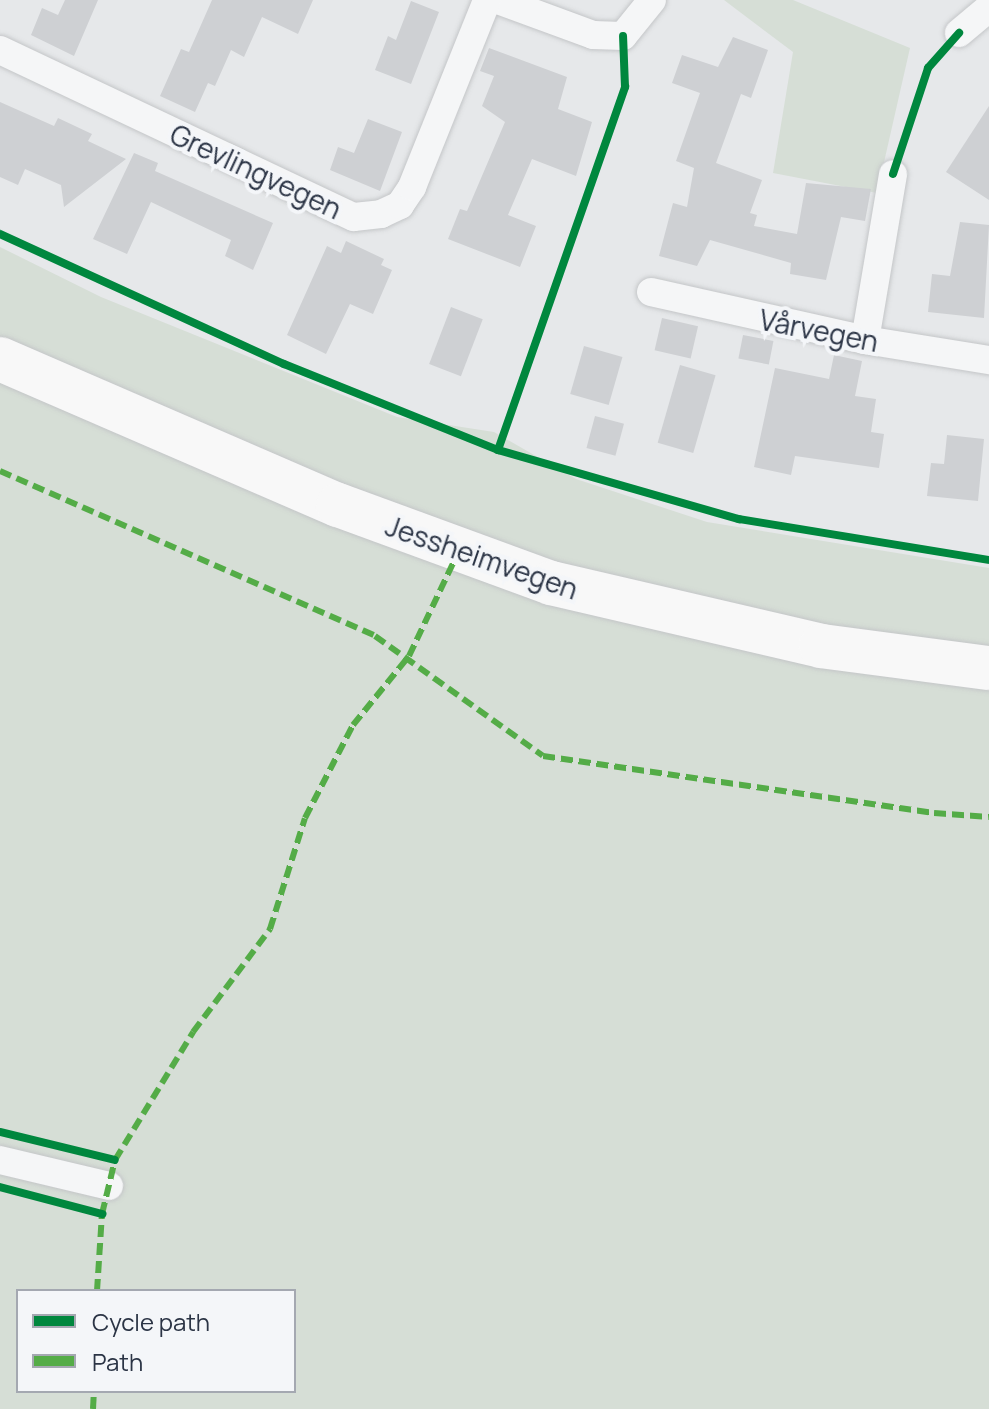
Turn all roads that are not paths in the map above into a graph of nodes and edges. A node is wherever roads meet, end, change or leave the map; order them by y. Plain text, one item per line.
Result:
1 (487, 0) edge
2 (498, 0) edge
3 (652, 0) edge
4 (989, 8) edge
5 (959, 33) dead end
6 (0, 50) edge
7 (893, 174) dead end
8 (651, 292) dead end
9 (865, 340) junction
10 (0, 359) edge
11 (989, 360) edge
12 (989, 668) edge
13 (0, 1160) edge
14 (109, 1186) dead end

1 - 6 street, Grevlingvegen
2 - 3 street
4 - 5 street
7 - 9 street
8 - 9 street, Vårvegen
9 - 11 street, Vårvegen
10 - 12 main road, Jessheimvegen
13 - 14 street

